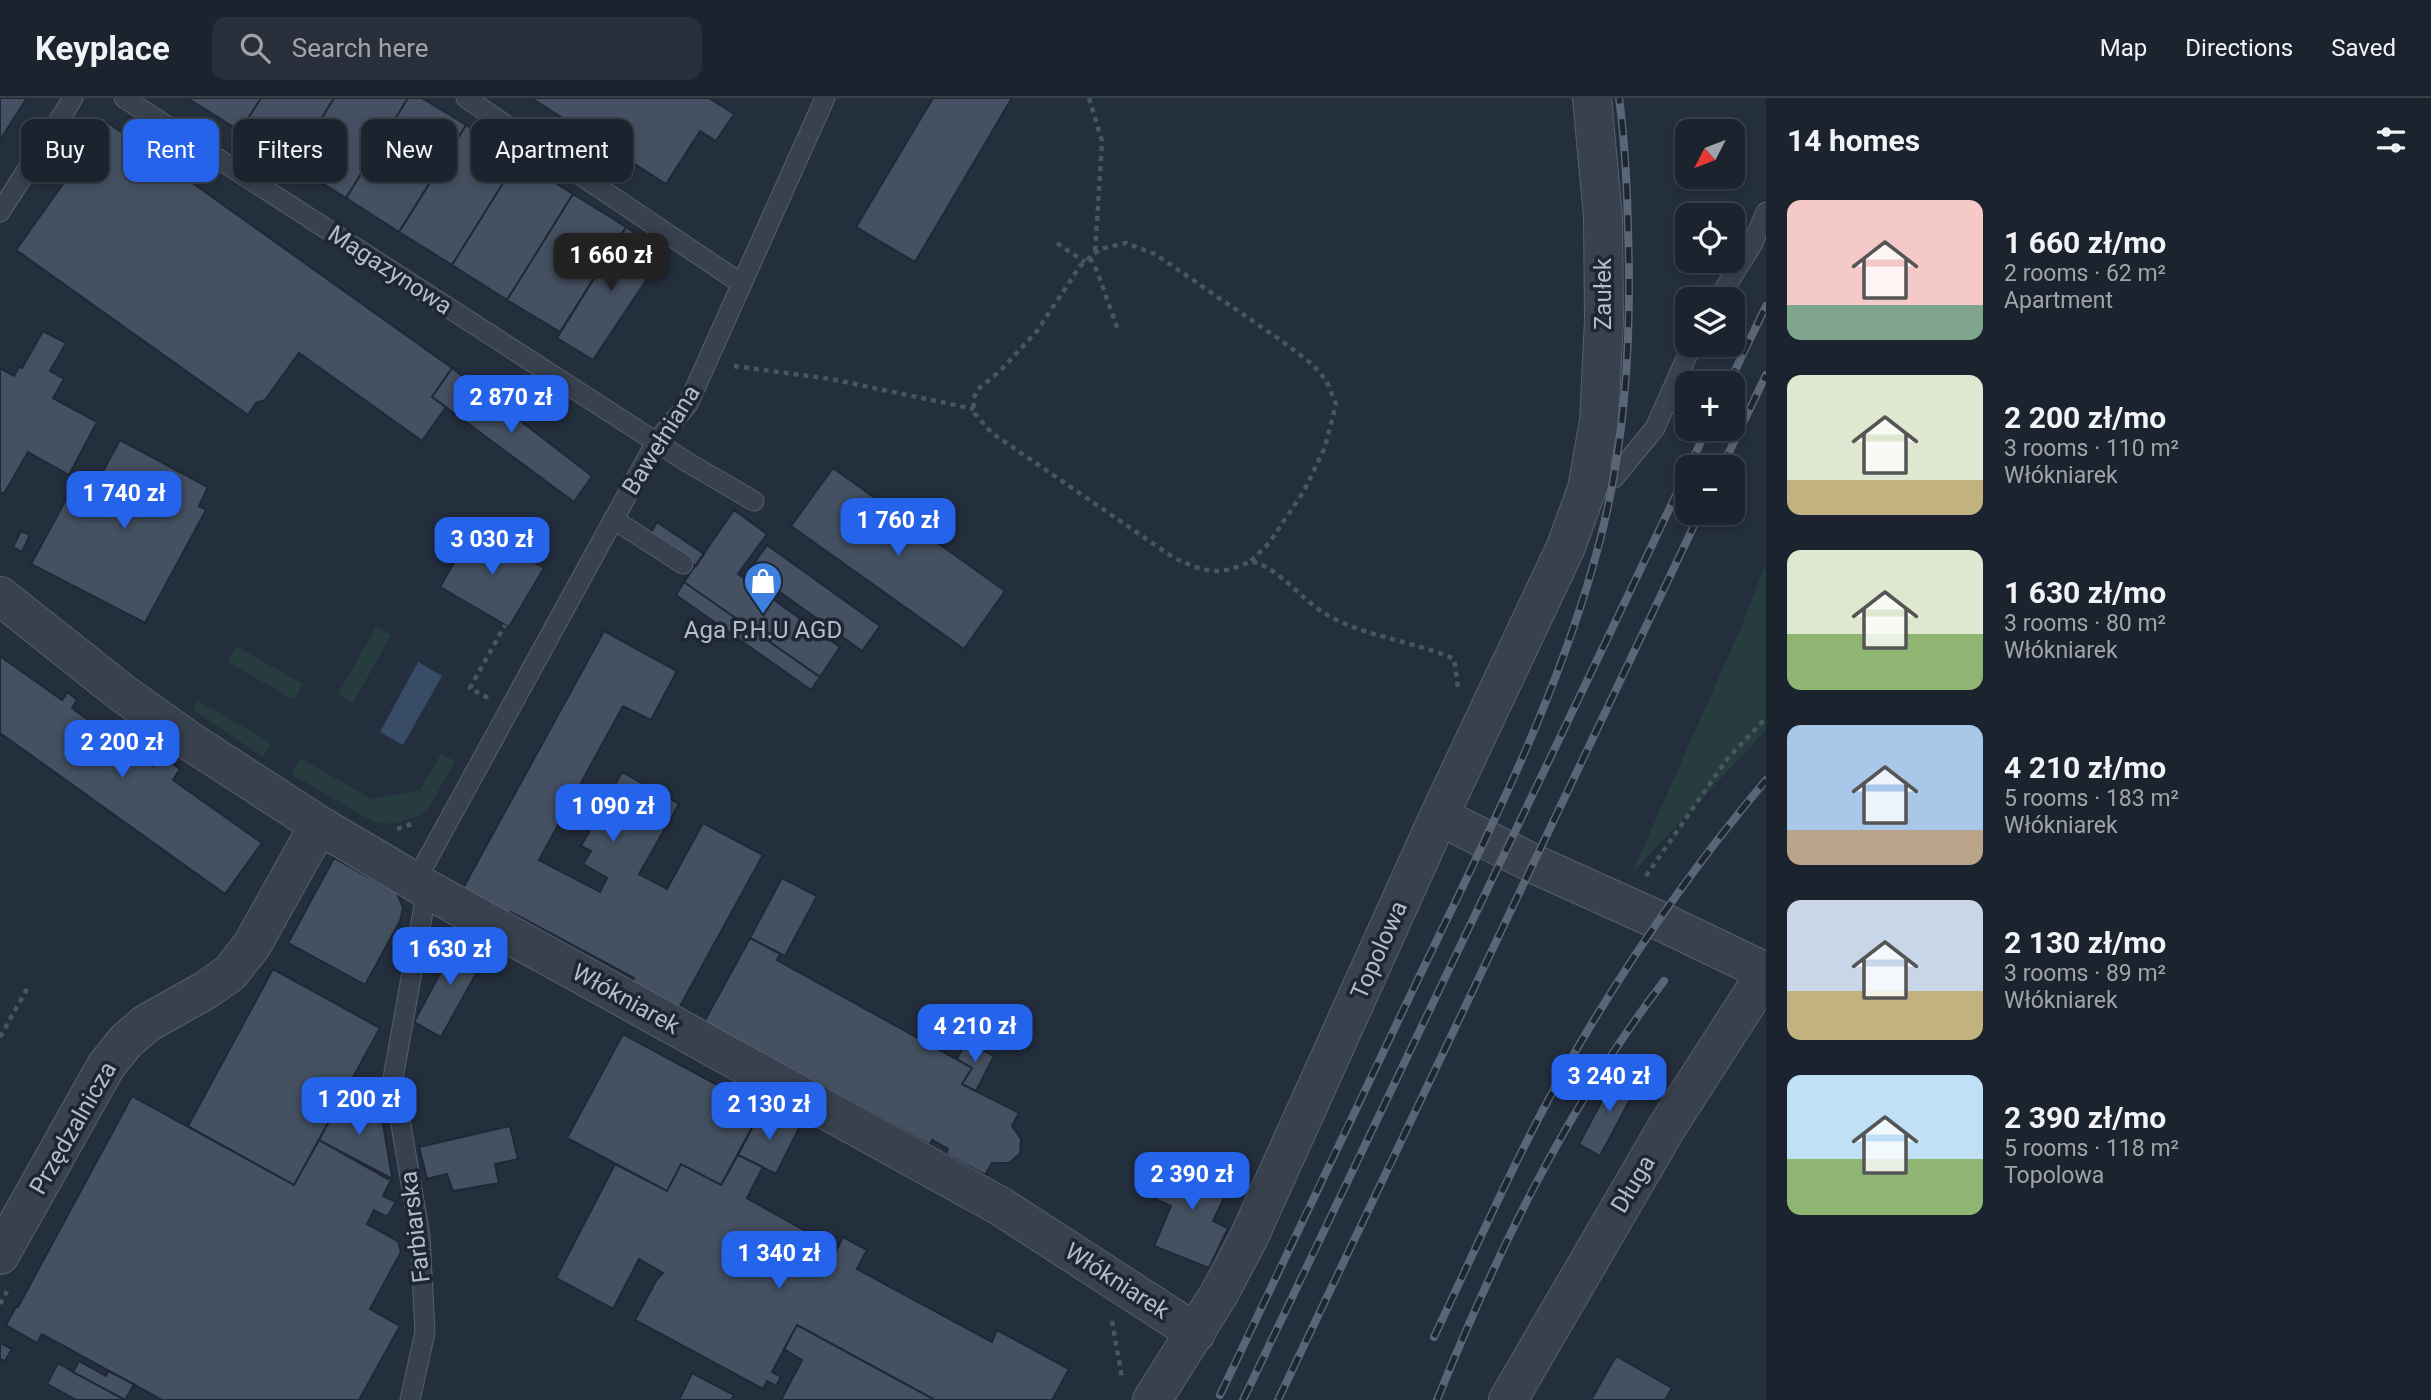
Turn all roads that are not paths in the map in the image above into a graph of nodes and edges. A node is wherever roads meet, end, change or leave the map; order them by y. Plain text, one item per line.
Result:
1 (73, 98) edge
2 (124, 98) edge
3 (466, 98) edge
4 (825, 98) edge
5 (1592, 98) edge
6 (0, 212) edge
7 (1766, 212) edge
8 (742, 284) junction
9 (1726, 287) edge
10 (1687, 357) edge
11 (656, 442) junction
12 (1587, 489) junction
13 (754, 501) dead end
14 (613, 519) junction
15 (684, 564) dead end
16 (0, 596) edge
17 (1439, 816) junction
18 (320, 825) junction
19 (421, 886) junction
20 (1766, 973) edge
21 (0, 1255) edge
22 (1196, 1333) junction
23 (1137, 1393) edge
24 (410, 1400) edge
25 (1508, 1400) edge

1 - 6 lane
2 - 11 lane, Magazynowa
3 - 8 lane
4 - 8 lane, Bawełniana
5 - 12 street, Zaułek
7 - 9 lane
8 - 11 lane, Bawełniana
10 - 12 lane
11 - 13 lane, Magazynowa
11 - 14 lane, Bawełniana
12 - 17 street, Topolowa
14 - 15 lane
14 - 19 lane, Bawełniana
16 - 18 street, Włókniarek
17 - 20 street
17 - 22 street, Topolowa
18 - 19 street, Włókniarek
18 - 21 street, Przędzalnicza
19 - 22 street, Włókniarek
19 - 24 lane, Farbiarska
20 - 25 street, Długa
22 - 23 street, Topolowa

